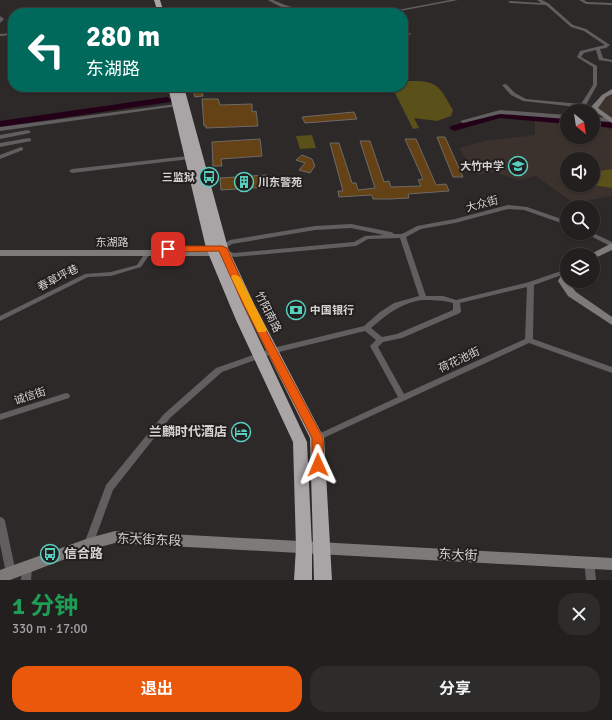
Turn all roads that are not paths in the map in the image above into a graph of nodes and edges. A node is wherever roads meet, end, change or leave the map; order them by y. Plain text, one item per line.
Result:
1 (270, 0) edge
2 (456, 0) edge
3 (539, 0) edge
4 (581, 0) edge
5 (510, 2) dead end
6 (546, 2) edge
7 (612, 4) edge
8 (292, 8) edge
9 (408, 9) edge
10 (0, 17) edge
11 (0, 22) edge
12 (598, 48) junction
13 (612, 61) edge
14 (504, 85) dead end
15 (612, 91) edge
16 (173, 92) edge
17 (181, 92) edge
18 (564, 104) edge
19 (584, 104) edge
20 (597, 104) edge
21 (176, 105) junction
22 (600, 112) edge
23 (560, 116) edge
24 (600, 120) edge
25 (463, 121) dead end
26 (612, 121) edge
27 (0, 129) edge
28 (28, 132) dead end
29 (0, 137) edge
30 (28, 140) dead end
31 (0, 145) edge
32 (21, 150) dead end
33 (0, 157) edge
34 (188, 158) junction
35 (72, 171) dead end
36 (560, 220) edge
37 (403, 236) junction
38 (600, 239) edge
39 (612, 245) edge
40 (0, 249) edge
41 (218, 250) junction
42 (600, 252) edge
43 (0, 253) edge
44 (147, 254) junction
45 (560, 274) edge
46 (531, 284) junction
47 (568, 288) edge
48 (423, 298) junction
49 (456, 302) junction
50 (0, 319) edge
51 (612, 322) edge
52 (366, 328) junction
53 (381, 340) junction
54 (529, 340) junction
55 (273, 351) junction
56 (259, 356) junction
57 (612, 370) edge
58 (66, 396) dead end
59 (402, 398) junction
60 (0, 417) edge
61 (317, 438) junction
62 (0, 521) edge
63 (89, 544) junction
64 (304, 546) junction
65 (323, 548) junction
66 (588, 562) junction
67 (612, 564) edge
68 (27, 574) edge
69 (5, 575) edge
70 (303, 580) edge
71 (323, 580) edge
72 (591, 580) edge

1 - 8 street
2 - 9 street
3 - 6 street
4 - 7 street
5 - 6 street
6 - 12 street
10 - 11 street
12 - 13 street
12 - 19 street
14 - 18 street
15 - 20 street
16 - 21 highway, 竹阳南路
17 - 41 highway, 竹阳南路
21 - 27 street
21 - 34 highway, 竹阳南路
22 - 26 street
23 - 25 street
24 - 26 street
28 - 29 street
30 - 31 street
32 - 33 street
34 - 35 street
34 - 41 highway, 竹阳南路
36 - 37 street, 大众街
37 - 41 street
37 - 41 street
37 - 48 street
38 - 39 street
39 - 42 street
40 - 41 street, 东湖路
41 - 44 street, 东湖路
41 - 55 highway, 竹阳南路
41 - 56 highway, 竹阳南路
43 - 44 street, 东湖路
44 - 50 street, 春草坪巷
45 - 46 street
46 - 49 street
46 - 54 street
47 - 51 street
48 - 49 street
48 - 52 street
49 - 53 street
52 - 53 street
52 - 55 street
53 - 59 street
54 - 57 street
54 - 59 street, 荷花池街
55 - 56 street
55 - 61 highway, 竹阳南路
56 - 63 street
56 - 64 highway, 竹阳南路
58 - 60 street, 诚信街
59 - 61 street, 荷花池街
61 - 65 highway, 竹阳南路
62 - 69 street
63 - 64 street, 东大街东段
63 - 68 street, 东大街东段
64 - 65 street, 东大街
64 - 70 highway, 竹阳南路
65 - 66 street, 东大街
65 - 71 highway, 竹阳南路
66 - 67 street, 东大街
66 - 72 street
68 - 69 street, 东大街东段

